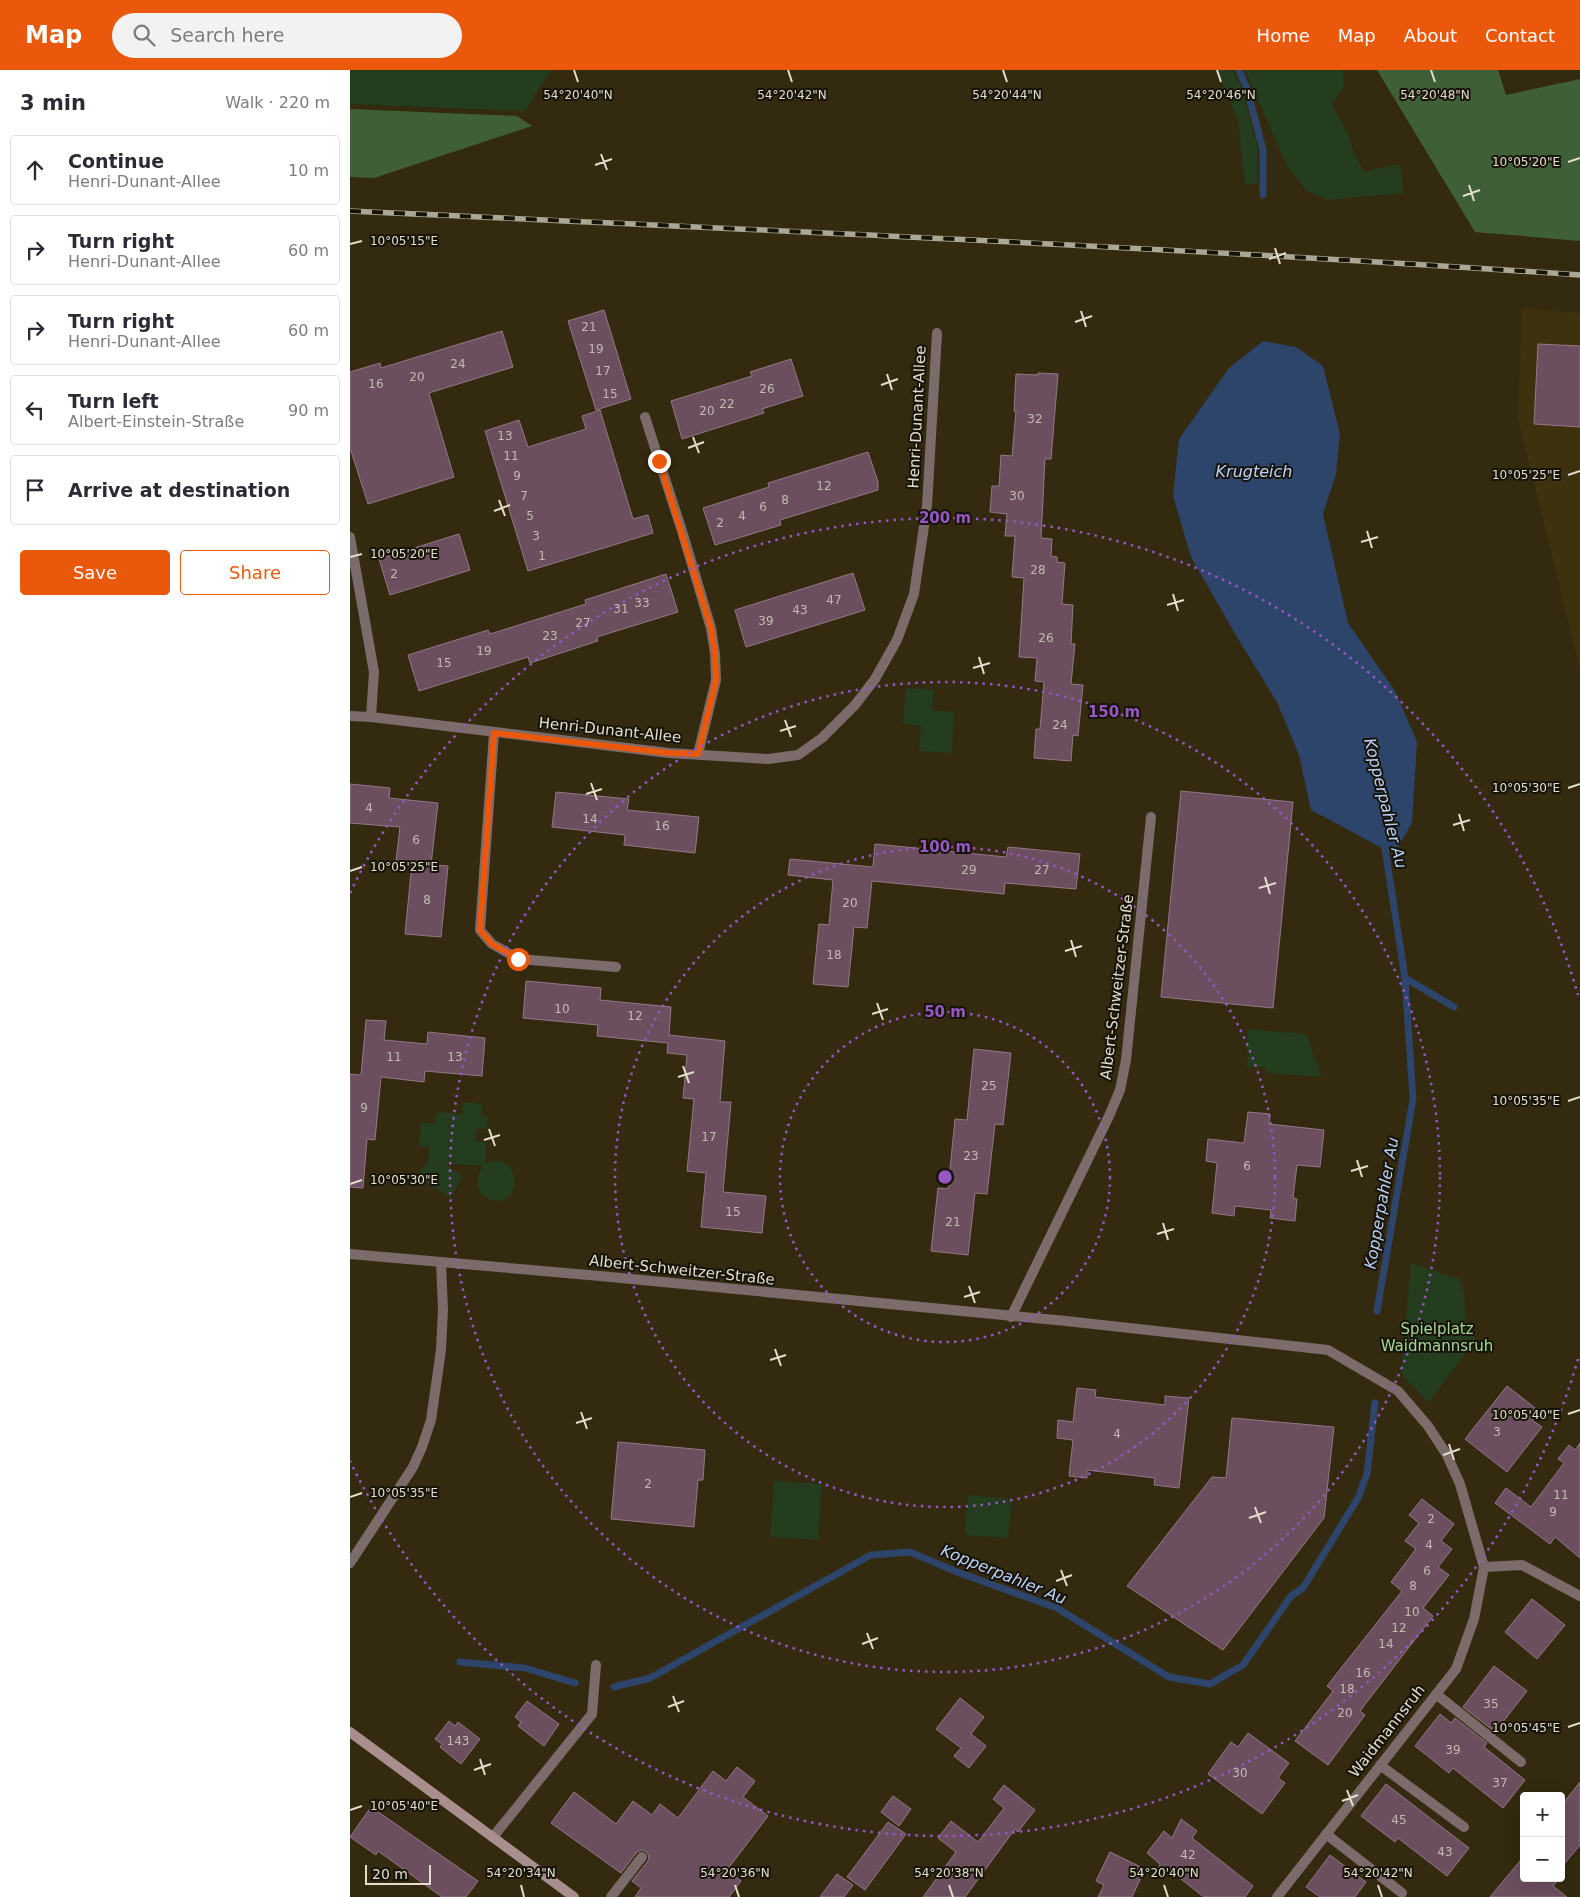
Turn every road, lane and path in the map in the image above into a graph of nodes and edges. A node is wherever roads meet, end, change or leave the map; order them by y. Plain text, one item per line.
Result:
1 (937, 333) dead end
2 (645, 418) dead end
3 (350, 537) edge
4 (352, 551) edge
5 (350, 716) edge
6 (371, 717) junction
7 (494, 733) junction
8 (698, 754) junction
9 (1150, 817) dead end
10 (616, 967) dead end
11 (350, 1254) edge
12 (441, 1262) junction
13 (1011, 1317) junction
14 (1328, 1350) joint
15 (350, 1564) edge
16 (1484, 1567) junction
17 (1580, 1596) edge
18 (596, 1665) dead end
19 (1436, 1694) junction
20 (350, 1732) edge
21 (1521, 1762) dead end
22 (1380, 1765) junction
23 (1464, 1827) dead end
24 (1326, 1834) junction
25 (493, 1837) junction
26 (642, 1857) dead end
27 (1402, 1893) dead end
28 (574, 1897) edge
29 (611, 1897) edge
30 (1277, 1897) edge

1 - 8 street, Henri-Dunant-Allee
2 - 8 street
3 - 4 street
4 - 6 street
5 - 6 street, Henri-Dunant-Allee
6 - 7 street, Henri-Dunant-Allee
7 - 8 street, Henri-Dunant-Allee
7 - 10 street
9 - 13 street, Albert-Schweitzer-Straße
11 - 12 street, Albert-Schweitzer-Straße
12 - 13 street, Albert-Schweitzer-Straße
12 - 15 street
13 - 14 street, Albert-Schweitzer-Straße
14 - 16 street, Waidmannsruh
16 - 17 street
16 - 19 street, Waidmannsruh
18 - 25 street
19 - 21 street
19 - 22 street, Waidmannsruh
20 - 25 street
22 - 23 street
22 - 24 street, Waidmannsruh
24 - 27 street
24 - 30 street, Waidmannsruh
25 - 28 street
26 - 29 street

